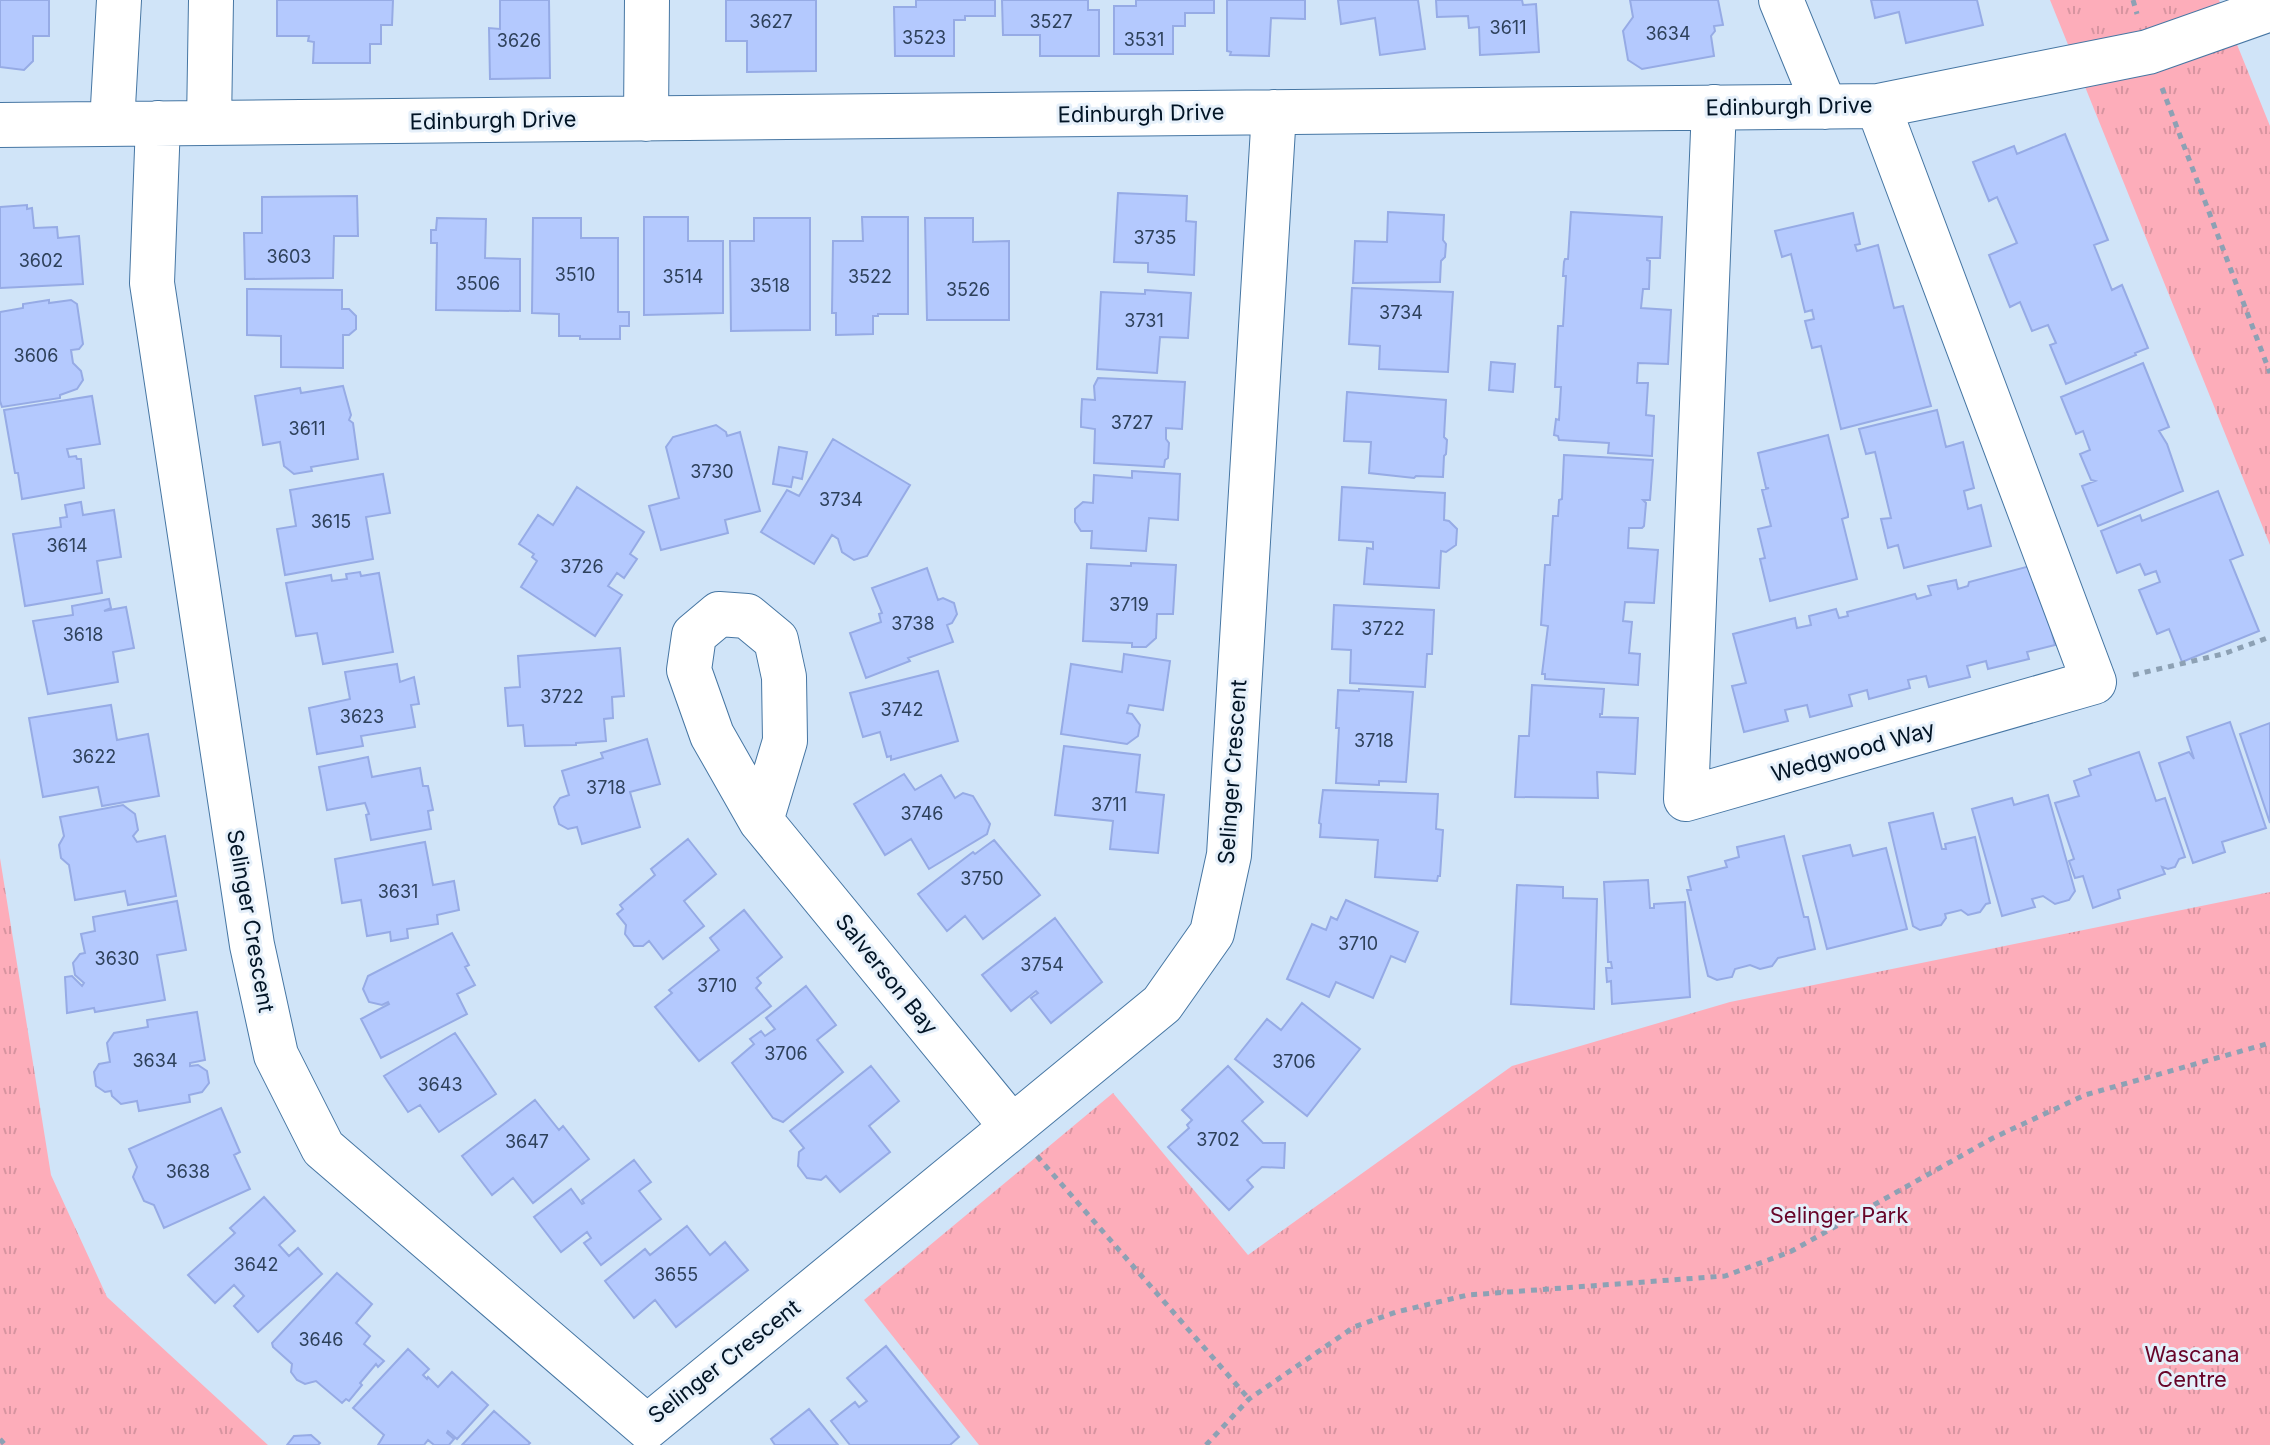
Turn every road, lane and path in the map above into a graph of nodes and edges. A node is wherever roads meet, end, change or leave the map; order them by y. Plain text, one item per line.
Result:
1 (119, 0) edge
2 (211, 0) edge
3 (647, 0) edge
4 (1781, 0) edge
5 (2270, 9) edge
6 (2148, 52) junction
7 (1878, 106) junction
8 (1714, 107) junction
9 (1825, 107) junction
10 (1274, 112) junction
11 (646, 119) junction
12 (158, 123) junction
13 (209, 123) junction
14 (112, 124) junction
15 (0, 125) edge
16 (2270, 373) edge
17 (2270, 637) edge
18 (2094, 682) junction
19 (761, 821) dead end
20 (2270, 1043) edge
21 (1012, 1127) junction
22 (1249, 1399) junction
23 (0, 1439) edge
24 (5, 1445) edge
25 (1206, 1445) edge

1 - 14 street
2 - 13 street
3 - 11 street
4 - 9 street
5 - 6 street, Edinburgh Drive
6 - 7 street, Edinburgh Drive
6 - 16 path
7 - 9 street, Edinburgh Drive
7 - 18 street
8 - 9 street, Edinburgh Drive
8 - 10 street, Edinburgh Drive
8 - 18 street, Wedgwood Way
10 - 11 street, Edinburgh Drive
10 - 21 street, Selinger Crescent
11 - 13 street, Edinburgh Drive
12 - 13 street, Edinburgh Drive
12 - 14 street, Edinburgh Drive
12 - 21 street, Selinger Crescent
14 - 15 street, Edinburgh Drive
17 - 18 path
19 - 21 street, Salverson Bay
20 - 22 path
21 - 22 path
22 - 25 path
23 - 24 path

